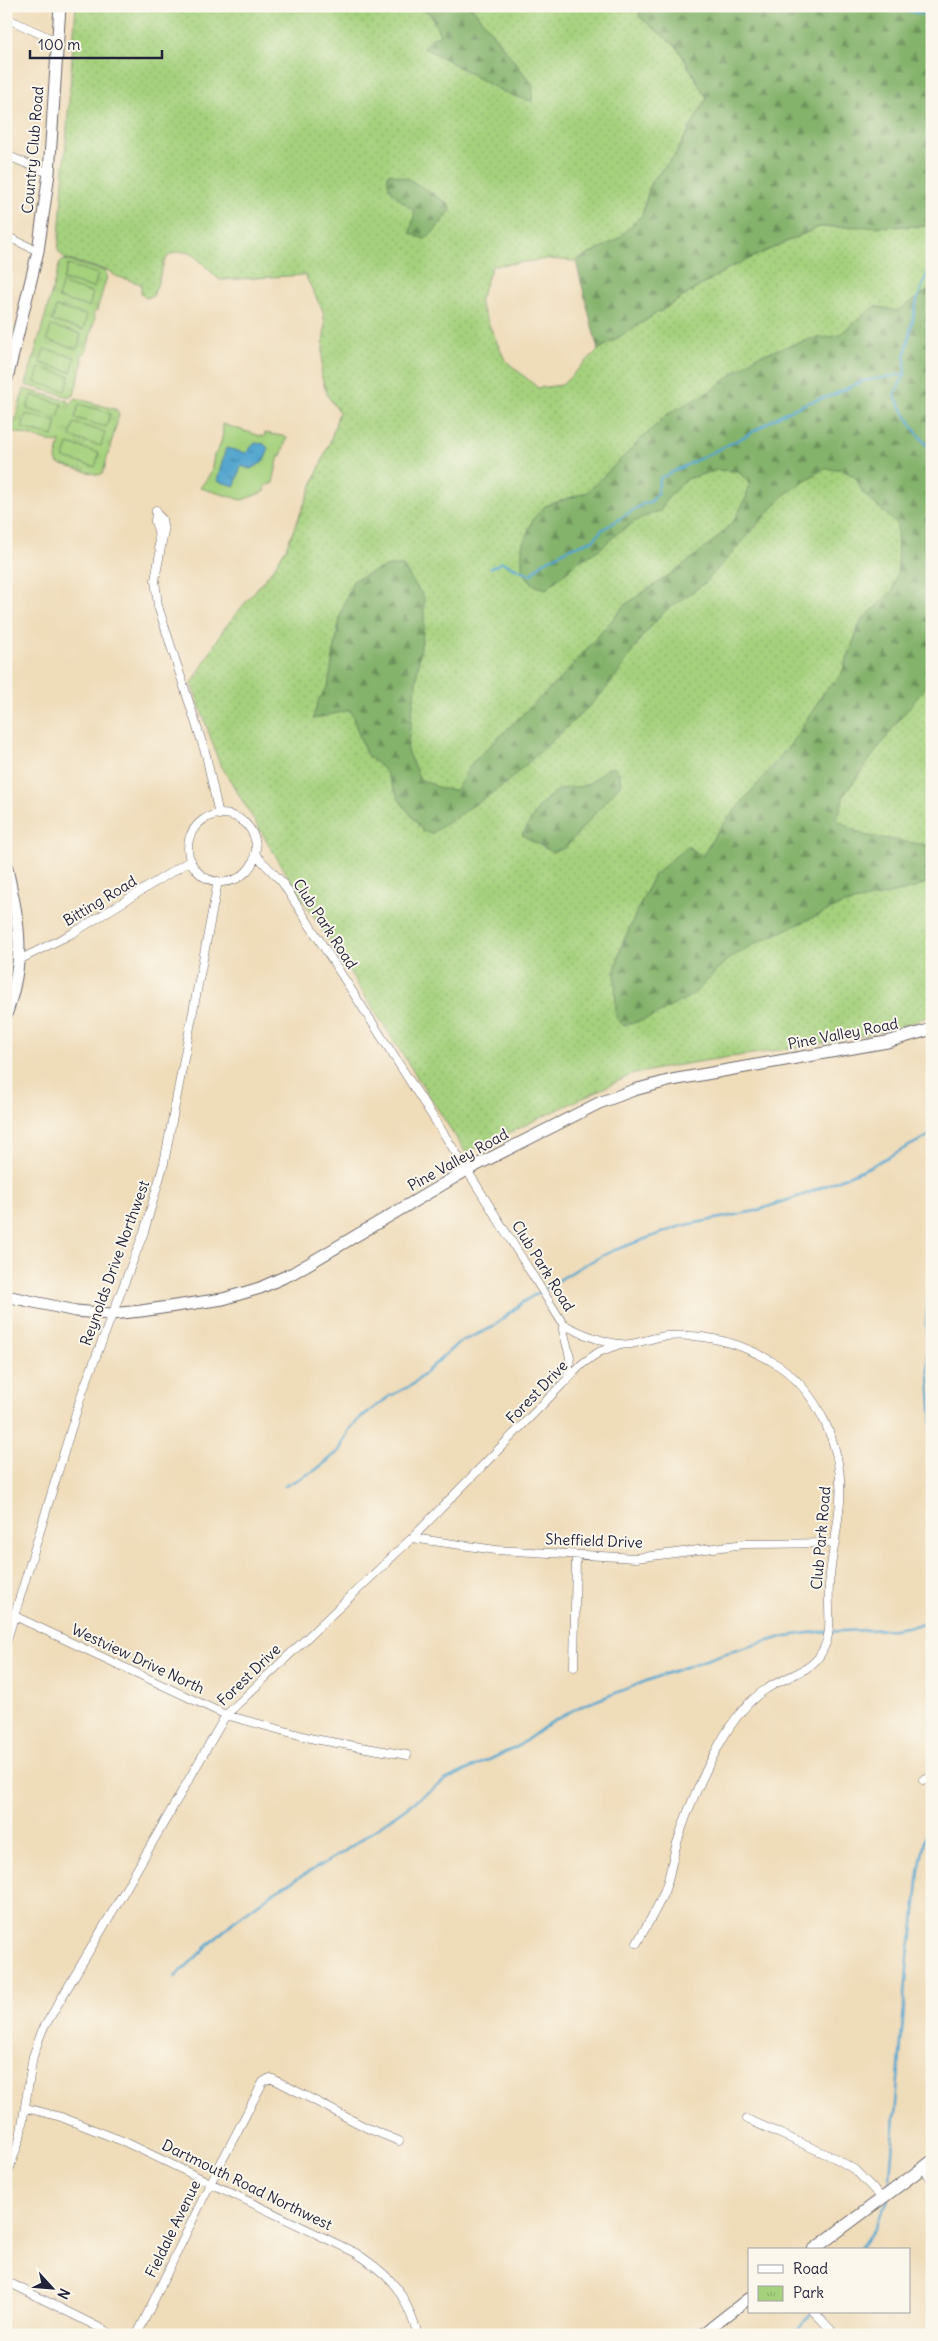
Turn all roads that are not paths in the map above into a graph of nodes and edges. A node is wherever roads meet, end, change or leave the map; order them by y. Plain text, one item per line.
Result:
1 (60, 6) edge
2 (6, 18) edge
3 (56, 41) junction
4 (6, 156) edge
5 (49, 173) junction
6 (6, 236) edge
7 (38, 251) junction
8 (6, 383) edge
9 (156, 512) dead end
10 (219, 815) junction
11 (256, 854) junction
12 (191, 860) junction
13 (6, 864) edge
14 (218, 881) junction
15 (6, 906) edge
16 (18, 918) junction
17 (19, 960) junction
18 (6, 1015) edge
19 (932, 1029) edge
20 (467, 1170) junction
21 (6, 1296) edge
22 (111, 1314) junction
23 (563, 1324) junction
24 (623, 1344) junction
25 (567, 1381) junction
26 (412, 1538) junction
27 (836, 1543) junction
28 (576, 1555) junction
29 (6, 1612) edge
30 (14, 1618) junction
31 (6, 1643) edge
32 (574, 1668) dead end
33 (226, 1715) junction
34 (407, 1755) dead end
35 (932, 1778) edge
36 (923, 1780) dead end
37 (637, 1943) dead end
38 (26, 2108) junction
39 (747, 2119) dead end
40 (399, 2141) dead end
41 (928, 2164) edge
42 (6, 2179) edge
43 (932, 2180) edge
44 (211, 2182) junction
45 (882, 2198) junction
46 (816, 2248) edge
47 (6, 2282) edge
48 (748, 2299) edge
49 (816, 2314) edge
50 (114, 2335) edge
51 (137, 2335) edge
52 (418, 2335) edge
53 (702, 2335) edge
54 (836, 2335) edge

1 - 3 street, Country Club Road
2 - 3 street
3 - 5 street, Country Club Road
4 - 5 street
5 - 7 street, Country Club Road
6 - 7 street
7 - 8 street, Country Club Road
9 - 10 street
10 - 11 street
10 - 12 street
11 - 14 street
11 - 20 street, Club Park Road
12 - 14 street
12 - 17 street, Bitting Road
13 - 16 street
14 - 22 street, Reynolds Drive Northwest
15 - 16 street
16 - 17 street
17 - 18 street
19 - 20 street, Pine Valley Road
20 - 22 street, Pine Valley Road
20 - 23 street, Club Park Road
21 - 22 street, Pine Valley Road
22 - 30 street, Reynolds Drive Northwest
23 - 24 street, Club Park Road
23 - 25 street
24 - 25 street, Forest Drive
24 - 27 street, Club Park Road
25 - 26 street, Forest Drive
26 - 28 street, Sheffield Drive
26 - 33 street, Forest Drive
27 - 28 street, Sheffield Drive
27 - 37 street, Club Park Road
28 - 32 street
29 - 30 street, Westview Drive North
30 - 31 street, Reynolds Drive Northwest
30 - 33 street, Westview Drive North
33 - 34 street, Westview Drive North
33 - 38 street, Forest Drive
35 - 36 street
38 - 42 street, Forest Drive
38 - 44 street, Dartmouth Road Northwest
39 - 45 street
40 - 44 street, Fieldale Avenue
41 - 43 street
41 - 45 street
44 - 51 street, Fieldale Avenue
44 - 52 street, Dartmouth Road Northwest
45 - 46 street
47 - 50 street
48 - 53 street
49 - 54 street

